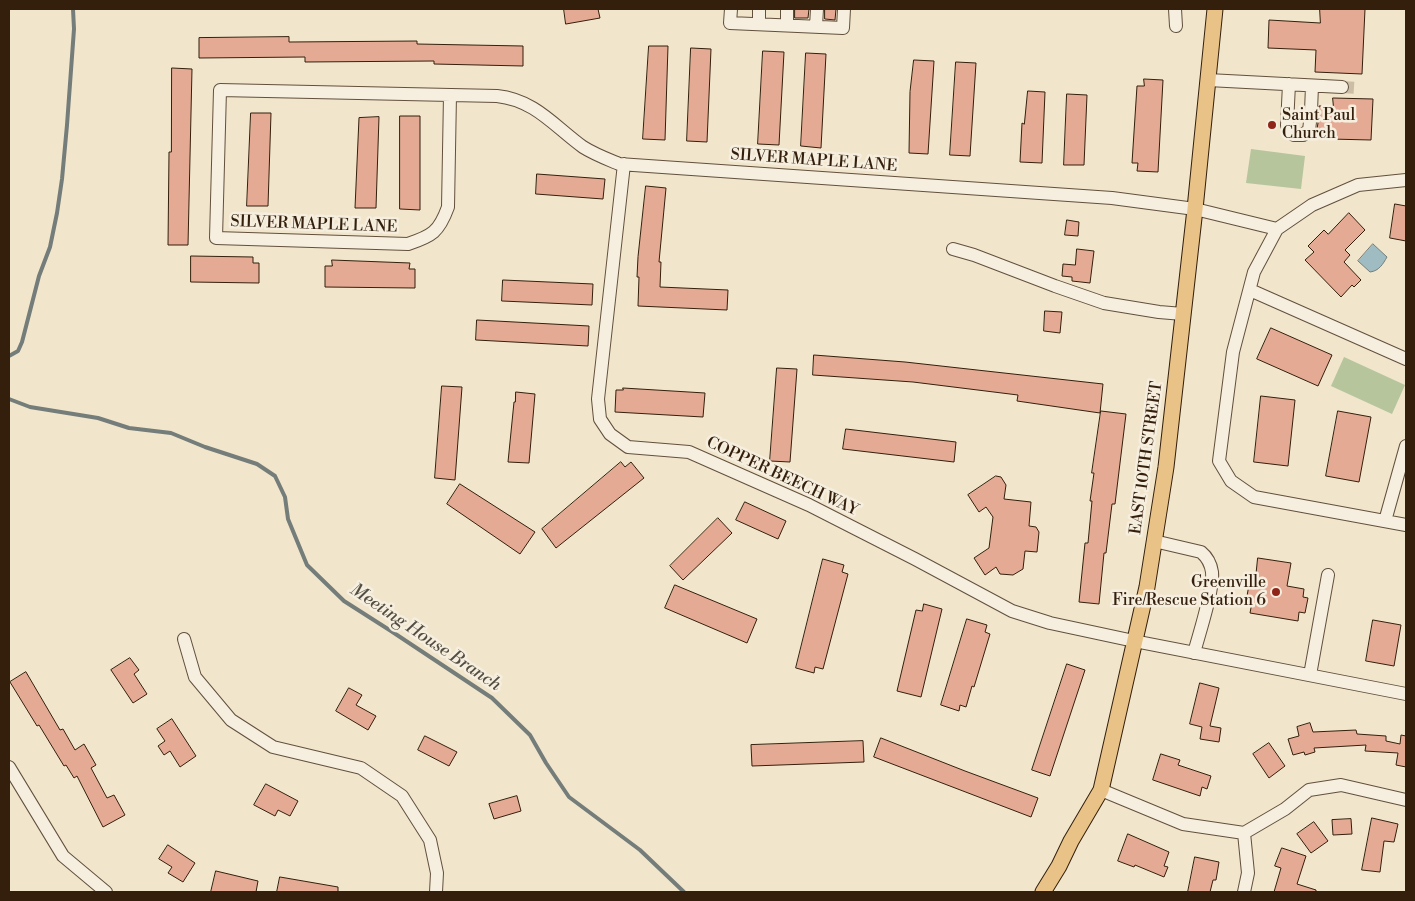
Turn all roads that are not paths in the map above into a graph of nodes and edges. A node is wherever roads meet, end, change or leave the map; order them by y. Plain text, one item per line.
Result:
1 (731, 9) edge
2 (759, 9) edge
3 (787, 9) edge
4 (817, 9) edge
5 (844, 9) edge
6 (1176, 9) edge
7 (1215, 9) edge
8 (759, 24) junction
9 (787, 25) junction
10 (816, 26) junction
11 (1176, 26) dead end
12 (1208, 80) junction
13 (1289, 84) junction
14 (1312, 86) junction
15 (1342, 87) tunnel mouth
16 (450, 95) junction
17 (624, 164) junction
18 (1406, 180) edge
19 (1196, 209) junction
20 (1277, 229) junction
21 (952, 249) dead end
22 (1250, 290) junction
23 (1183, 314) junction
24 (1406, 359) edge
25 (1406, 446) edge
26 (1385, 521) junction
27 (1406, 525) edge
28 (1154, 541) junction
29 (1328, 574) dead end
30 (184, 639) dead end
31 (1134, 641) junction
32 (1194, 652) junction
33 (1310, 675) junction
34 (1406, 694) edge
35 (9, 767) edge
36 (1101, 790) junction
37 (1406, 800) edge
38 (1244, 833) junction
39 (106, 892) edge
40 (436, 892) edge
41 (1043, 892) edge
42 (1244, 892) edge

1 - 8 street
2 - 8 street
3 - 9 street
4 - 10 street
5 - 10 street
6 - 11 street
7 - 12 main road, EAST 10TH STREET
8 - 9 street
9 - 10 street
12 - 13 street
12 - 19 main road, EAST 10TH STREET
13 - 14 street
13 - 14 street
14 - 15 street
16 - 16 street, SILVER MAPLE LANE
16 - 17 street, SILVER MAPLE LANE
17 - 19 street, SILVER MAPLE LANE
17 - 31 street, COPPER BEECH WAY
18 - 20 street
19 - 20 street, SILVER MAPLE LANE
19 - 23 main road, EAST 10TH STREET
20 - 22 street
21 - 23 street
22 - 24 street
22 - 26 street
23 - 28 main road, EAST 10TH STREET
25 - 26 street
26 - 27 street
28 - 31 main road, EAST 10TH STREET
28 - 32 street
29 - 33 street
30 - 40 street
31 - 32 street, COPPER BEECH WAY
31 - 36 main road, EAST 10TH STREET
32 - 33 street, COPPER BEECH WAY
33 - 34 street, COPPER BEECH WAY
35 - 39 street
36 - 38 street
36 - 41 main road, EAST 10TH STREET
37 - 38 street
38 - 42 street

